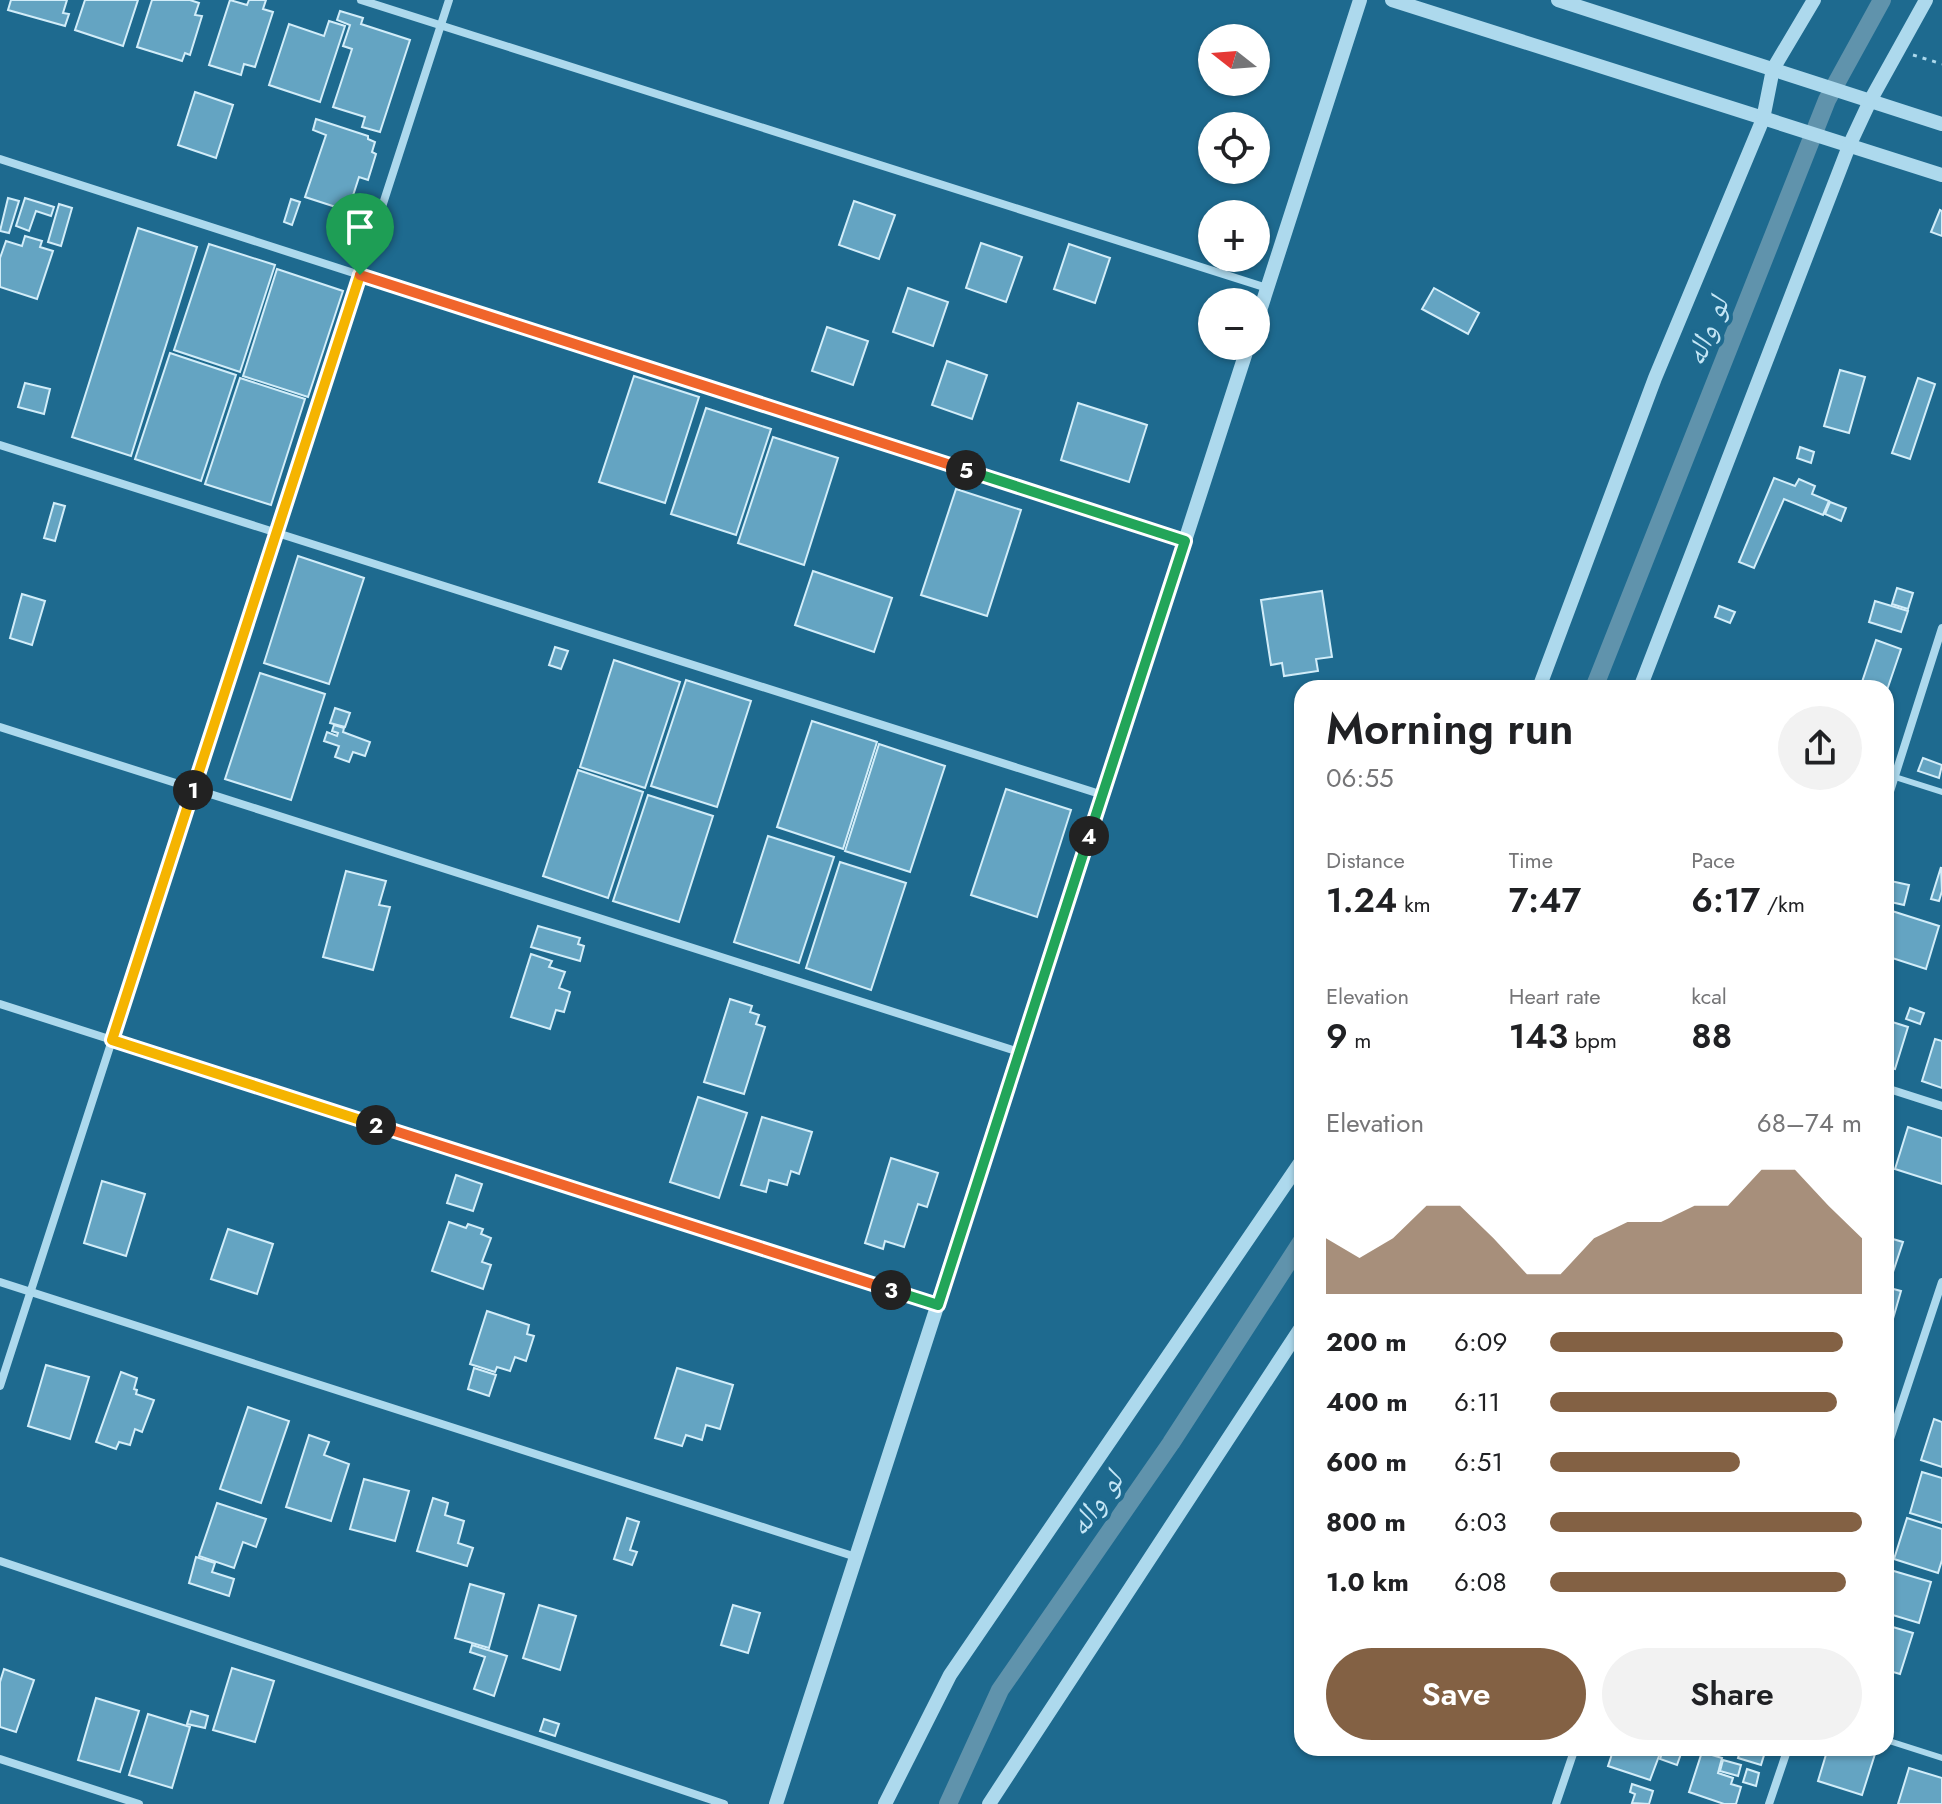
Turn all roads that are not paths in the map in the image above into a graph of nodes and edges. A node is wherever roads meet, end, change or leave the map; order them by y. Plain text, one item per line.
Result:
1 (361, 0) edge
2 (449, 0) edge
3 (1360, 0) edge
4 (1392, 0) edge
5 (1558, 0) edge
6 (1814, 0) edge
7 (1926, 0) edge
8 (440, 26) junction
9 (1773, 69) junction
10 (1870, 101) junction
11 (1770, 121) junction
12 (1942, 124) edge
13 (1849, 146) junction
14 (0, 159) edge
15 (1942, 175) edge
16 (360, 275) junction
17 (1267, 288) joint
18 (1243, 360) edge
19 (0, 445) edge
20 (276, 533) junction
21 (1185, 541) junction
22 (1942, 628) edge
23 (1542, 680) edge
24 (1643, 680) edge
25 (0, 727) edge
26 (1895, 777) junction
27 (1894, 780) edge
28 (193, 789) junction
29 (1942, 792) edge
30 (1103, 795) junction
31 (0, 1004) edge
32 (112, 1040) junction
33 (1019, 1052) junction
34 (1894, 1091) edge
35 (1942, 1106) edge
36 (1294, 1172) edge
37 (0, 1282) edge
38 (1942, 1282) edge
39 (30, 1292) junction
40 (938, 1305) junction
41 (1294, 1338) edge
42 (0, 1386) edge
43 (1894, 1427) edge
44 (856, 1557) junction
45 (0, 1561) edge
46 (1894, 1743) edge
47 (1572, 1756) edge
48 (1785, 1756) edge
49 (1942, 1758) edge
50 (0, 1759) edge
51 (139, 1804) edge
52 (724, 1804) edge
53 (776, 1804) edge
54 (885, 1804) edge
55 (989, 1804) edge
56 (1556, 1804) edge
57 (1769, 1804) edge

1 - 8 street
2 - 8 street
3 - 17 street
4 - 11 street
5 - 9 street
6 - 9 street
7 - 10 street
8 - 16 street
8 - 17 street
9 - 10 street
9 - 11 street
10 - 12 street
10 - 13 street
11 - 13 street
11 - 23 street
13 - 15 street
13 - 24 street
14 - 16 street
16 - 20 street
16 - 21 street
18 - 21 street
19 - 20 street
20 - 28 street
20 - 30 street
21 - 30 street
22 - 26 street
25 - 28 street
26 - 27 street
26 - 29 lane
28 - 32 street
28 - 33 street
30 - 33 street
31 - 32 street
32 - 39 street
32 - 40 street
33 - 40 street
34 - 35 street
36 - 54 street
37 - 39 street
38 - 43 street
39 - 42 street
39 - 44 street
40 - 44 street
41 - 55 street
44 - 53 street
45 - 52 street
46 - 49 lane
47 - 56 street
48 - 57 street
50 - 51 street

